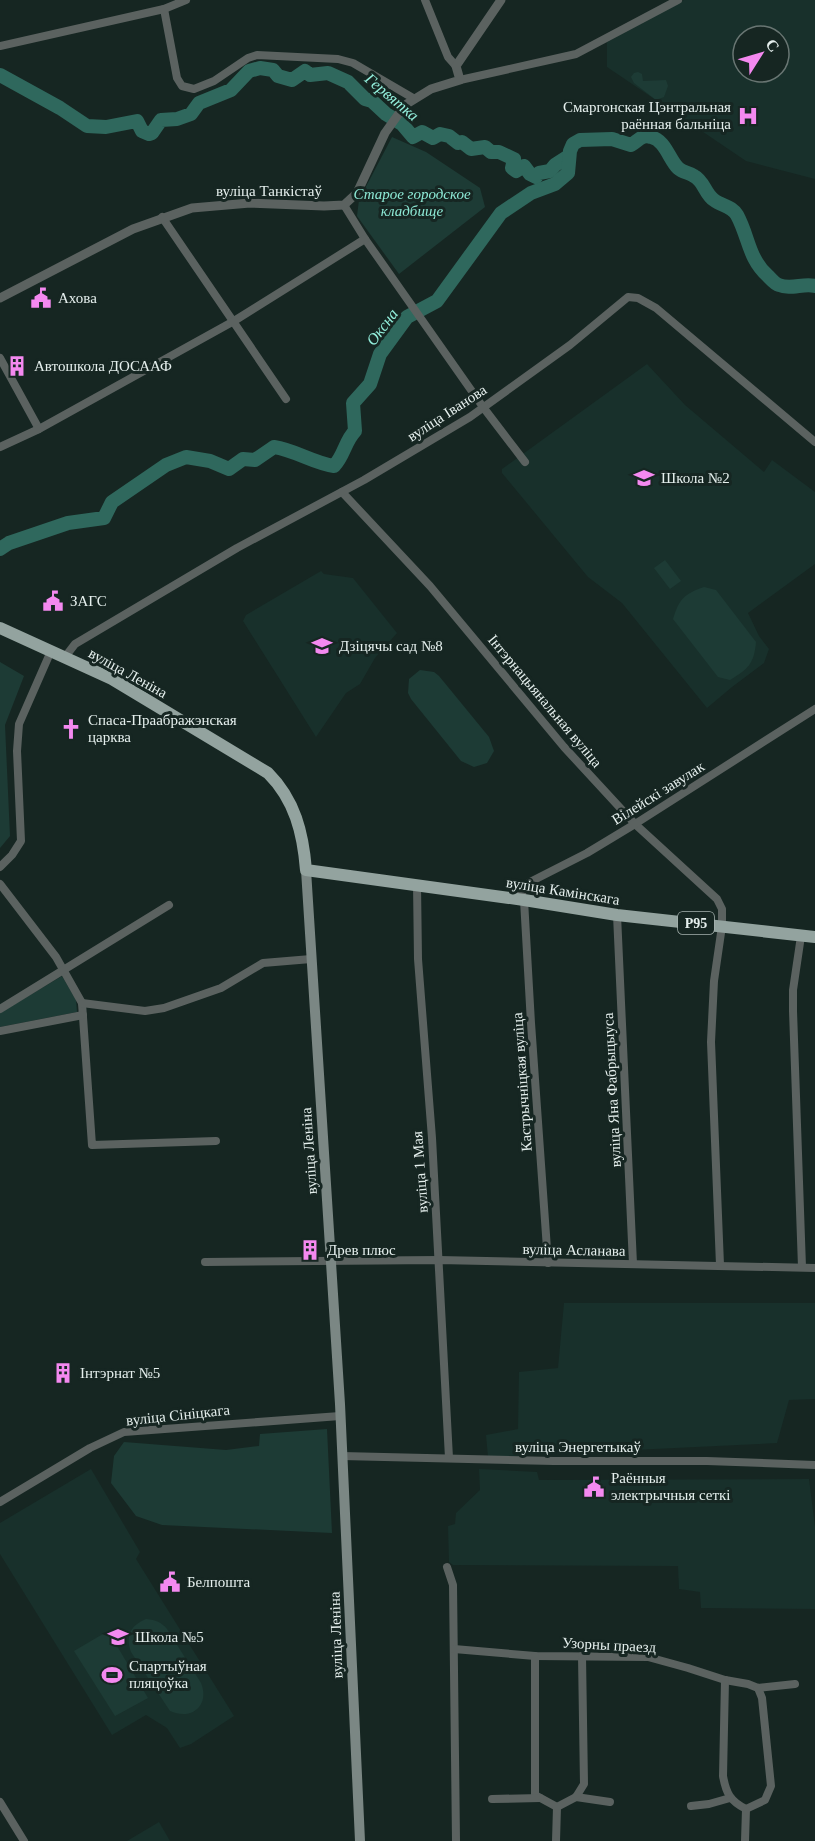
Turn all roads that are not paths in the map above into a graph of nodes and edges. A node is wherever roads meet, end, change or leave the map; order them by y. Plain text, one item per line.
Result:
1 (186, 0) edge
2 (425, 0) edge
3 (501, 0) edge
4 (678, 0) edge
5 (164, 9) junction
6 (0, 46) edge
7 (456, 66) junction
8 (460, 80) junction
9 (413, 98) junction
10 (344, 205) junction
11 (162, 217) junction
12 (365, 239) junction
13 (0, 298) edge
14 (234, 321) junction
15 (0, 358) edge
16 (286, 399) dead end
17 (483, 407) junction
18 (39, 429) junction
19 (815, 442) edge
20 (0, 447) edge
21 (525, 462) dead end
22 (342, 492) junction
23 (0, 628) edge
24 (51, 651) junction
25 (65, 657) junction
26 (815, 709) edge
27 (635, 824) junction
28 (0, 867) edge
29 (306, 870) junction
30 (0, 884) edge
31 (417, 884) junction
32 (521, 899) junction
33 (169, 905) dead end
34 (617, 915) junction
35 (722, 926) junction
36 (801, 936) junction
37 (815, 937) edge
38 (311, 959) junction
39 (64, 970) junction
40 (82, 1003) junction
41 (0, 1009) edge
42 (83, 1015) junction
43 (0, 1031) edge
44 (216, 1141) dead end
45 (440, 1260) junction
46 (205, 1262) dead end
47 (332, 1262) junction
48 (548, 1263) junction
49 (633, 1264) junction
50 (720, 1265) junction
51 (802, 1267) junction
52 (815, 1268) edge
53 (340, 1416) junction
54 (342, 1456) junction
55 (449, 1458) junction
56 (815, 1465) edge
57 (0, 1502) edge
58 (447, 1567) dead end
59 (454, 1649) junction
60 (535, 1656) junction
61 (582, 1656) junction
62 (725, 1680) junction
63 (795, 1684) dead end
64 (758, 1688) junction
65 (576, 1797) junction
66 (541, 1798) junction
67 (730, 1798) junction
68 (492, 1799) dead end
69 (0, 1802) edge
70 (610, 1802) dead end
71 (691, 1806) dead end
72 (557, 1807) junction
73 (746, 1809) junction
74 (24, 1841) edge
75 (360, 1841) edge
76 (456, 1841) edge
77 (556, 1841) edge
78 (745, 1841) edge

1 - 5 street
2 - 7 street
3 - 7 street
4 - 8 street, вуліца Танкістаў
5 - 6 street
5 - 9 street
7 - 8 street
8 - 9 street, вуліца Танкістаў
9 - 10 street, вуліца Танкістаў
10 - 11 street, вуліца Танкістаў
10 - 12 street
11 - 13 street, вуліца Танкістаў
11 - 14 street
12 - 14 street
12 - 17 street
14 - 16 street
14 - 18 street
15 - 18 street
17 - 19 street, вуліца Іванова
17 - 21 street
17 - 22 street, вуліца Іванова
18 - 20 street
22 - 25 street, вуліца Іванова
22 - 27 street, Інтэрнацыянальная вуліца
23 - 24 main road, вуліца Леніна
24 - 25 main road, вуліца Леніна
24 - 28 street
25 - 29 main road, вуліца Леніна
26 - 27 street, Вілейскі завулак
27 - 32 street, Вілейскі завулак
27 - 35 street, Інтэрнацыянальная вуліца
29 - 31 main road, вуліца Камінскага / Р95
29 - 38 main road, вуліца Леніна
30 - 39 street
31 - 32 main road, вуліца Камінскага / Р95
31 - 45 street, вуліца 1 Мая
32 - 34 main road, вуліца Камінскага / Р95
32 - 48 street, Кастрычніцкая вуліца
33 - 39 street
34 - 35 main road, вуліца Камінскага / Р95
34 - 49 street, вуліца Яна Фабрыцыуса
35 - 36 main road, вуліца Камінскага / Р95
35 - 50 street
36 - 37 main road, вуліца Камінскага / Р95
36 - 51 street
38 - 40 street
38 - 47 main road, вуліца Леніна
39 - 40 street
39 - 41 street
40 - 42 street
42 - 43 street
42 - 44 street
45 - 47 street, вуліца Асланава
45 - 48 street, вуліца Асланава
45 - 55 street, вуліца 1 Мая
46 - 47 street, вуліца Асланава
47 - 53 main road, вуліца Леніна
48 - 49 street, вуліца Асланава
49 - 50 street, вуліца Асланава
50 - 51 street, вуліца Асланава
51 - 52 street, вуліца Асланава
53 - 54 main road, вуліца Леніна
53 - 57 street, вуліца Сініцкага
54 - 55 street, вуліца Энергетыкаў
54 - 75 main road, вуліца Леніна
55 - 56 street, вуліца Энергетыкаў
58 - 59 street
59 - 60 street, Узорны праезд
59 - 76 street
60 - 61 street, Узорны праезд
60 - 66 street
61 - 62 street, Узорны праезд
61 - 65 street
62 - 64 street, Узорны праезд
62 - 67 street
63 - 64 street, Узорны праезд
64 - 73 street
65 - 70 street
65 - 72 street
66 - 68 street
66 - 72 street
67 - 71 street
67 - 73 street
69 - 74 street
72 - 77 street
73 - 78 street

